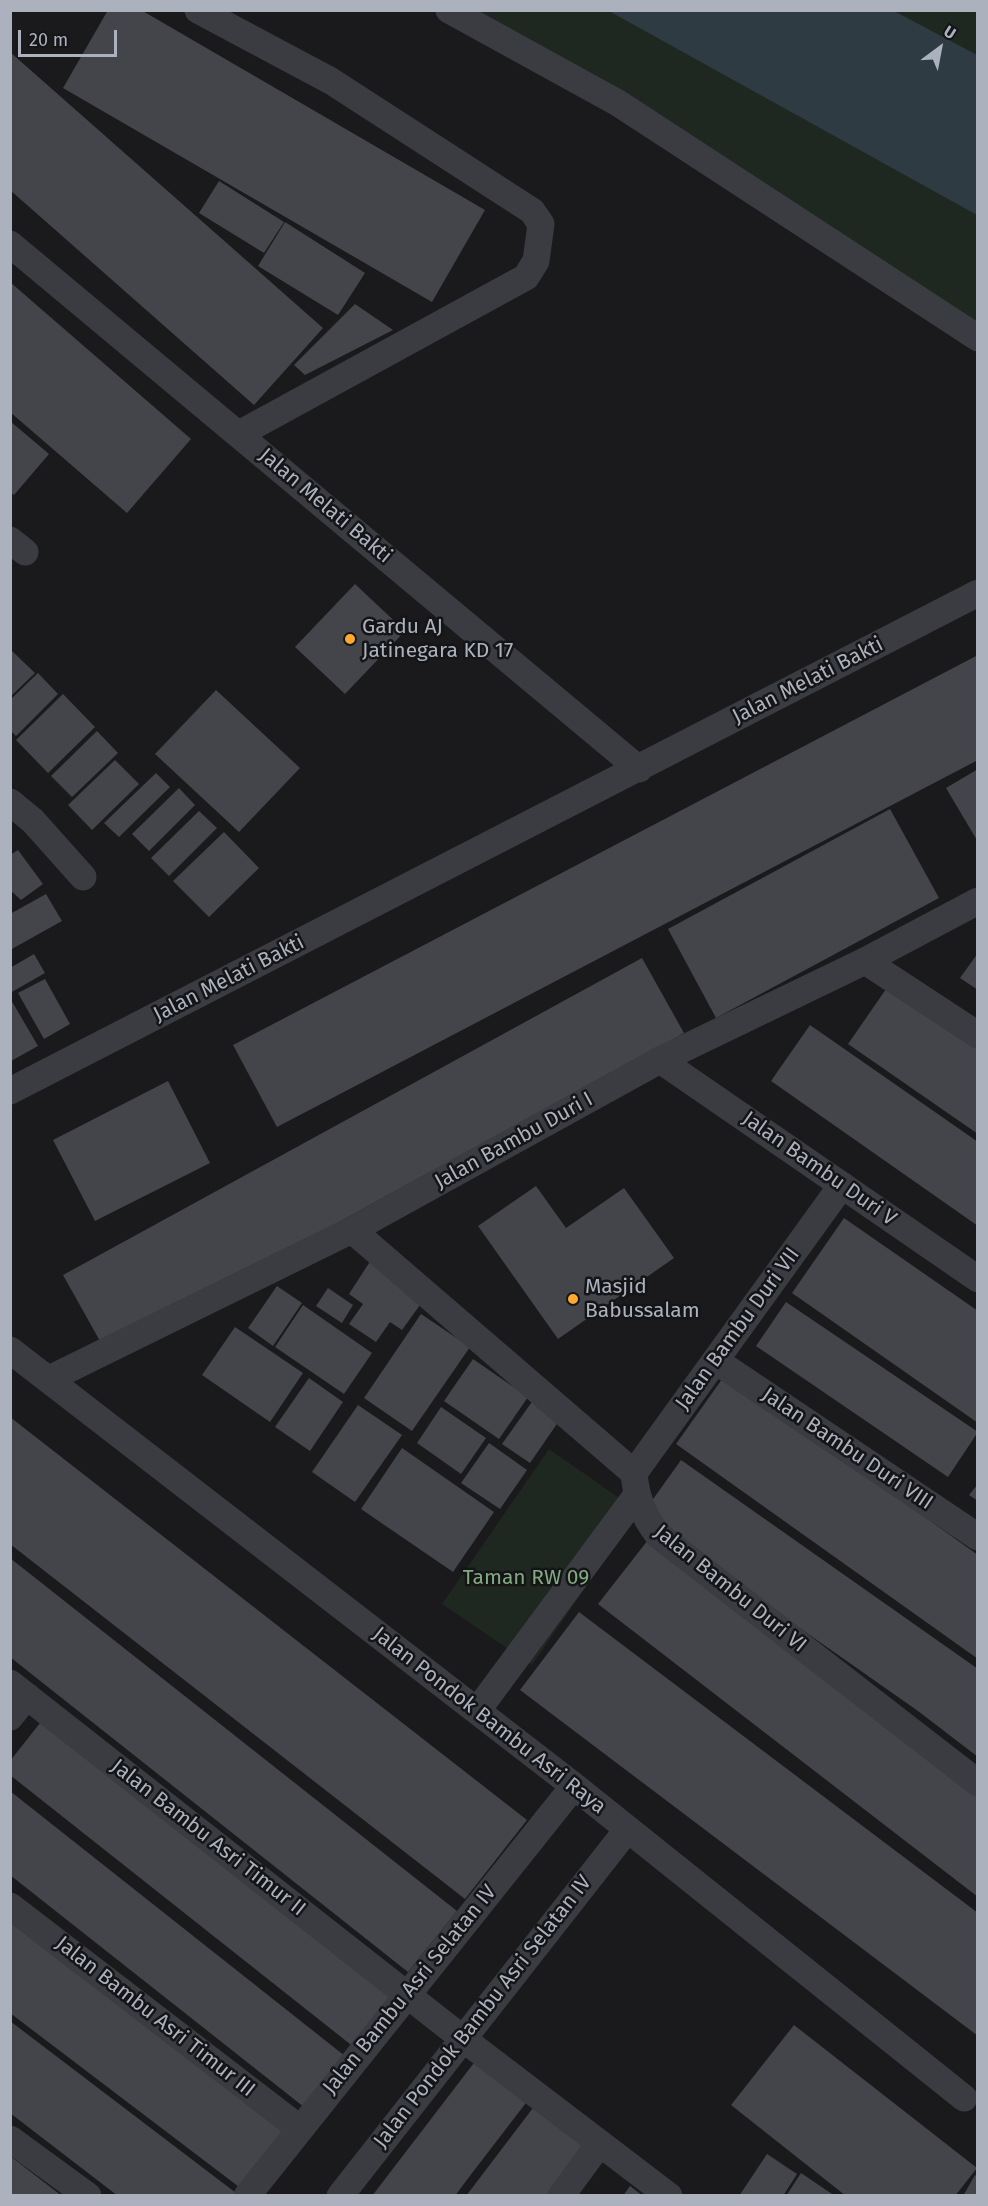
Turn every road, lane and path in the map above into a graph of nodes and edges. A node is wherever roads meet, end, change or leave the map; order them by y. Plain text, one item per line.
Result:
1 (198, 10) edge
2 (448, 10) edge
3 (10, 243) edge
4 (978, 338) edge
5 (239, 434) junction
6 (978, 593) edge
7 (639, 769) junction
8 (10, 802) edge
9 (83, 877) dead end
10 (978, 901) edge
11 (865, 961) junction
12 (978, 1035) edge
13 (660, 1060) junction
14 (10, 1091) edge
15 (842, 1185) junction
16 (352, 1230) junction
17 (978, 1279) edge
18 (10, 1350) edge
19 (716, 1361) junction
20 (49, 1379) junction
21 (635, 1484) junction
22 (978, 1537) edge
23 (19, 1689) edge
24 (477, 1711) junction
25 (10, 1717) edge
26 (978, 1783) edge
27 (574, 1786) junction
28 (627, 1830) junction
29 (10, 1906) edge
30 (406, 1994) junction
31 (462, 2038) junction
32 (964, 2098) dead end
33 (299, 2128) junction
34 (10, 2139) edge
35 (600, 2144) junction
36 (88, 2196) edge
37 (247, 2196) edge
38 (340, 2196) edge
39 (561, 2196) edge
40 (669, 2196) edge

1 - 5 street
2 - 4 street
3 - 5 street, Jalan Melati Bakti
5 - 7 street, Jalan Melati Bakti
6 - 7 street, Jalan Melati Bakti
7 - 14 street, Jalan Melati Bakti
8 - 9 street
10 - 11 street, Jalan Bambu Duri I
11 - 12 street
11 - 13 street, Jalan Bambu Duri I
13 - 15 street, Jalan Bambu Duri V
13 - 16 street, Jalan Bambu Duri I
15 - 17 street, Jalan Bambu Duri V
15 - 19 street, Jalan Bambu Duri VII
16 - 20 street, Jalan Bambu Duri I
16 - 21 street, Jalan Bambu Duri VI
18 - 20 street, Jalan Pondok Bambu Asri Raya
19 - 21 street, Jalan Bambu Duri VII
19 - 22 street, Jalan Bambu Duri VIII
20 - 24 street, Jalan Pondok Bambu Asri Raya
21 - 24 street, Jalan Bambu Duri VII
21 - 26 street, Jalan Bambu Duri VI
23 - 25 street
23 - 30 street, Jalan Bambu Asri Timur II
24 - 27 street, Jalan Pondok Bambu Asri Raya
27 - 28 street, Jalan Pondok Bambu Asri Raya
27 - 30 street, Jalan Bambu Asri Selatan IV
28 - 31 street, Jalan Pondok Bambu Asri Selatan IV
28 - 32 street, Jalan Pondok Bambu Asri Raya
29 - 33 street, Jalan Bambu Asri Timur III
30 - 31 street, Jalan Bambu Asri Timur II
30 - 33 street, Jalan Bambu Asri Selatan IV
31 - 35 street, Jalan Bambu Asri Timur II
31 - 38 street, Jalan Pondok Bambu Asri Selatan IV
33 - 37 street, Jalan Bambu Asri Selatan IV
34 - 36 street
35 - 39 street
35 - 40 street, Jalan Bambu Asri Timur II

